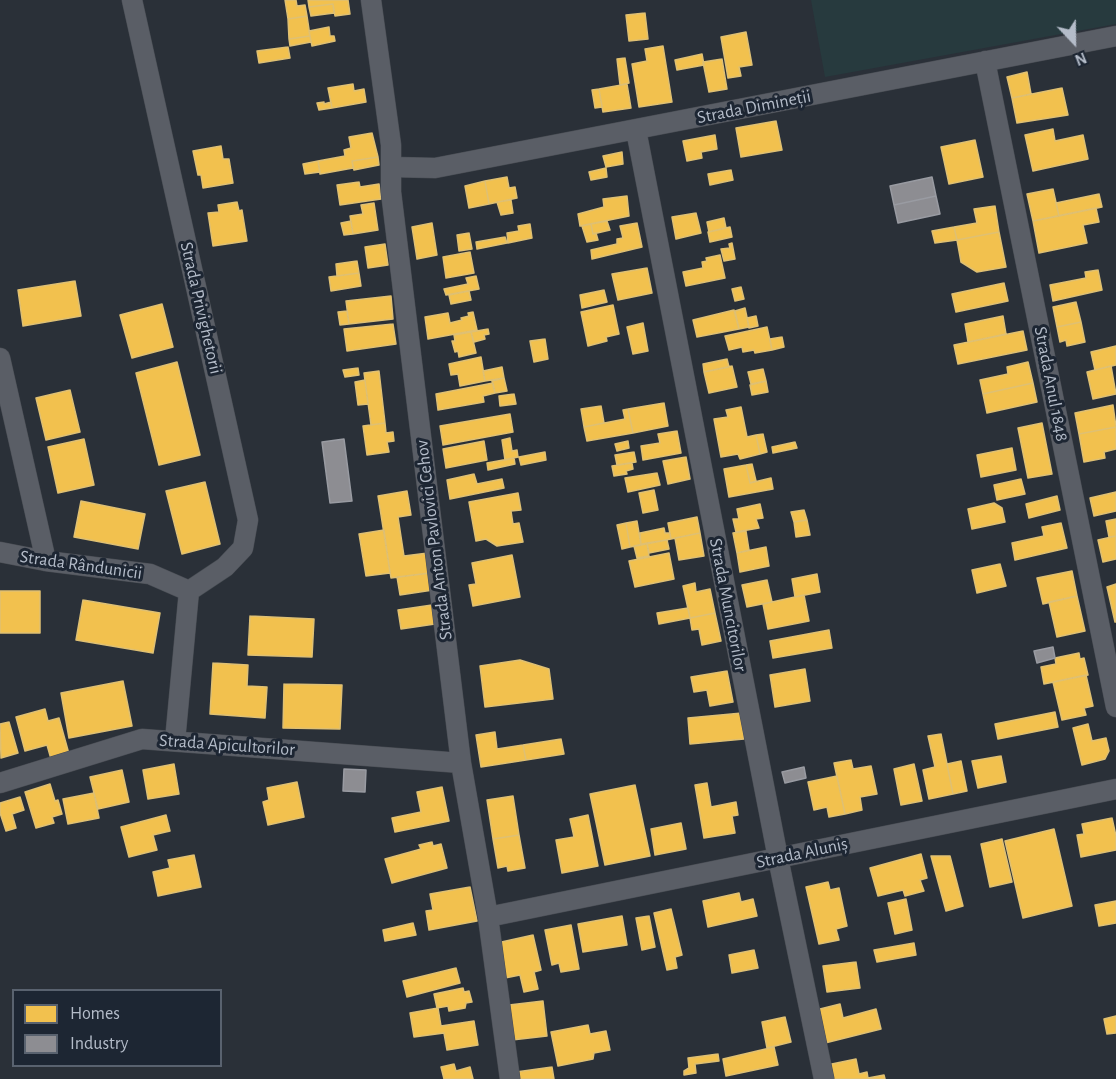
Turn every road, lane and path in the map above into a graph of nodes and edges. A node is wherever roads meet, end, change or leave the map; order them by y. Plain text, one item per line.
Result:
1 (132, 0) edge
2 (371, 0) edge
3 (1116, 36) edge
4 (985, 61) junction
5 (636, 130) junction
6 (392, 167) junction
7 (0, 358) edge
8 (0, 552) edge
9 (46, 561) junction
10 (189, 591) junction
11 (1116, 706) edge
12 (175, 741) junction
13 (461, 763) junction
14 (0, 783) edge
15 (1116, 789) edge
16 (778, 858) junction
17 (488, 917) junction
18 (510, 1079) edge
19 (824, 1079) edge

1 - 10 street, Strada Privighetorii
2 - 6 street, Strada Anton Pavlovici Cehov
3 - 4 street, Strada Dimineții
4 - 5 street, Strada Dimineții
4 - 11 street, Strada Anul 1848
5 - 6 street, Strada Dimineții
5 - 16 street, Strada Muncitorilor
6 - 13 street, Strada Anton Pavlovici Cehov
7 - 9 street
8 - 9 street, Strada Rândunicii
9 - 10 street, Strada Rândunicii
10 - 12 street
12 - 13 street, Strada Apicultorilor
12 - 14 street, Strada Apicultorilor
13 - 17 street, Strada Anton Pavlovici Cehov
15 - 16 street, Strada Aluniș
16 - 17 street, Strada Aluniș
16 - 19 street, Strada Muncitorilor
17 - 18 street, Strada Anton Pavlovici Cehov

